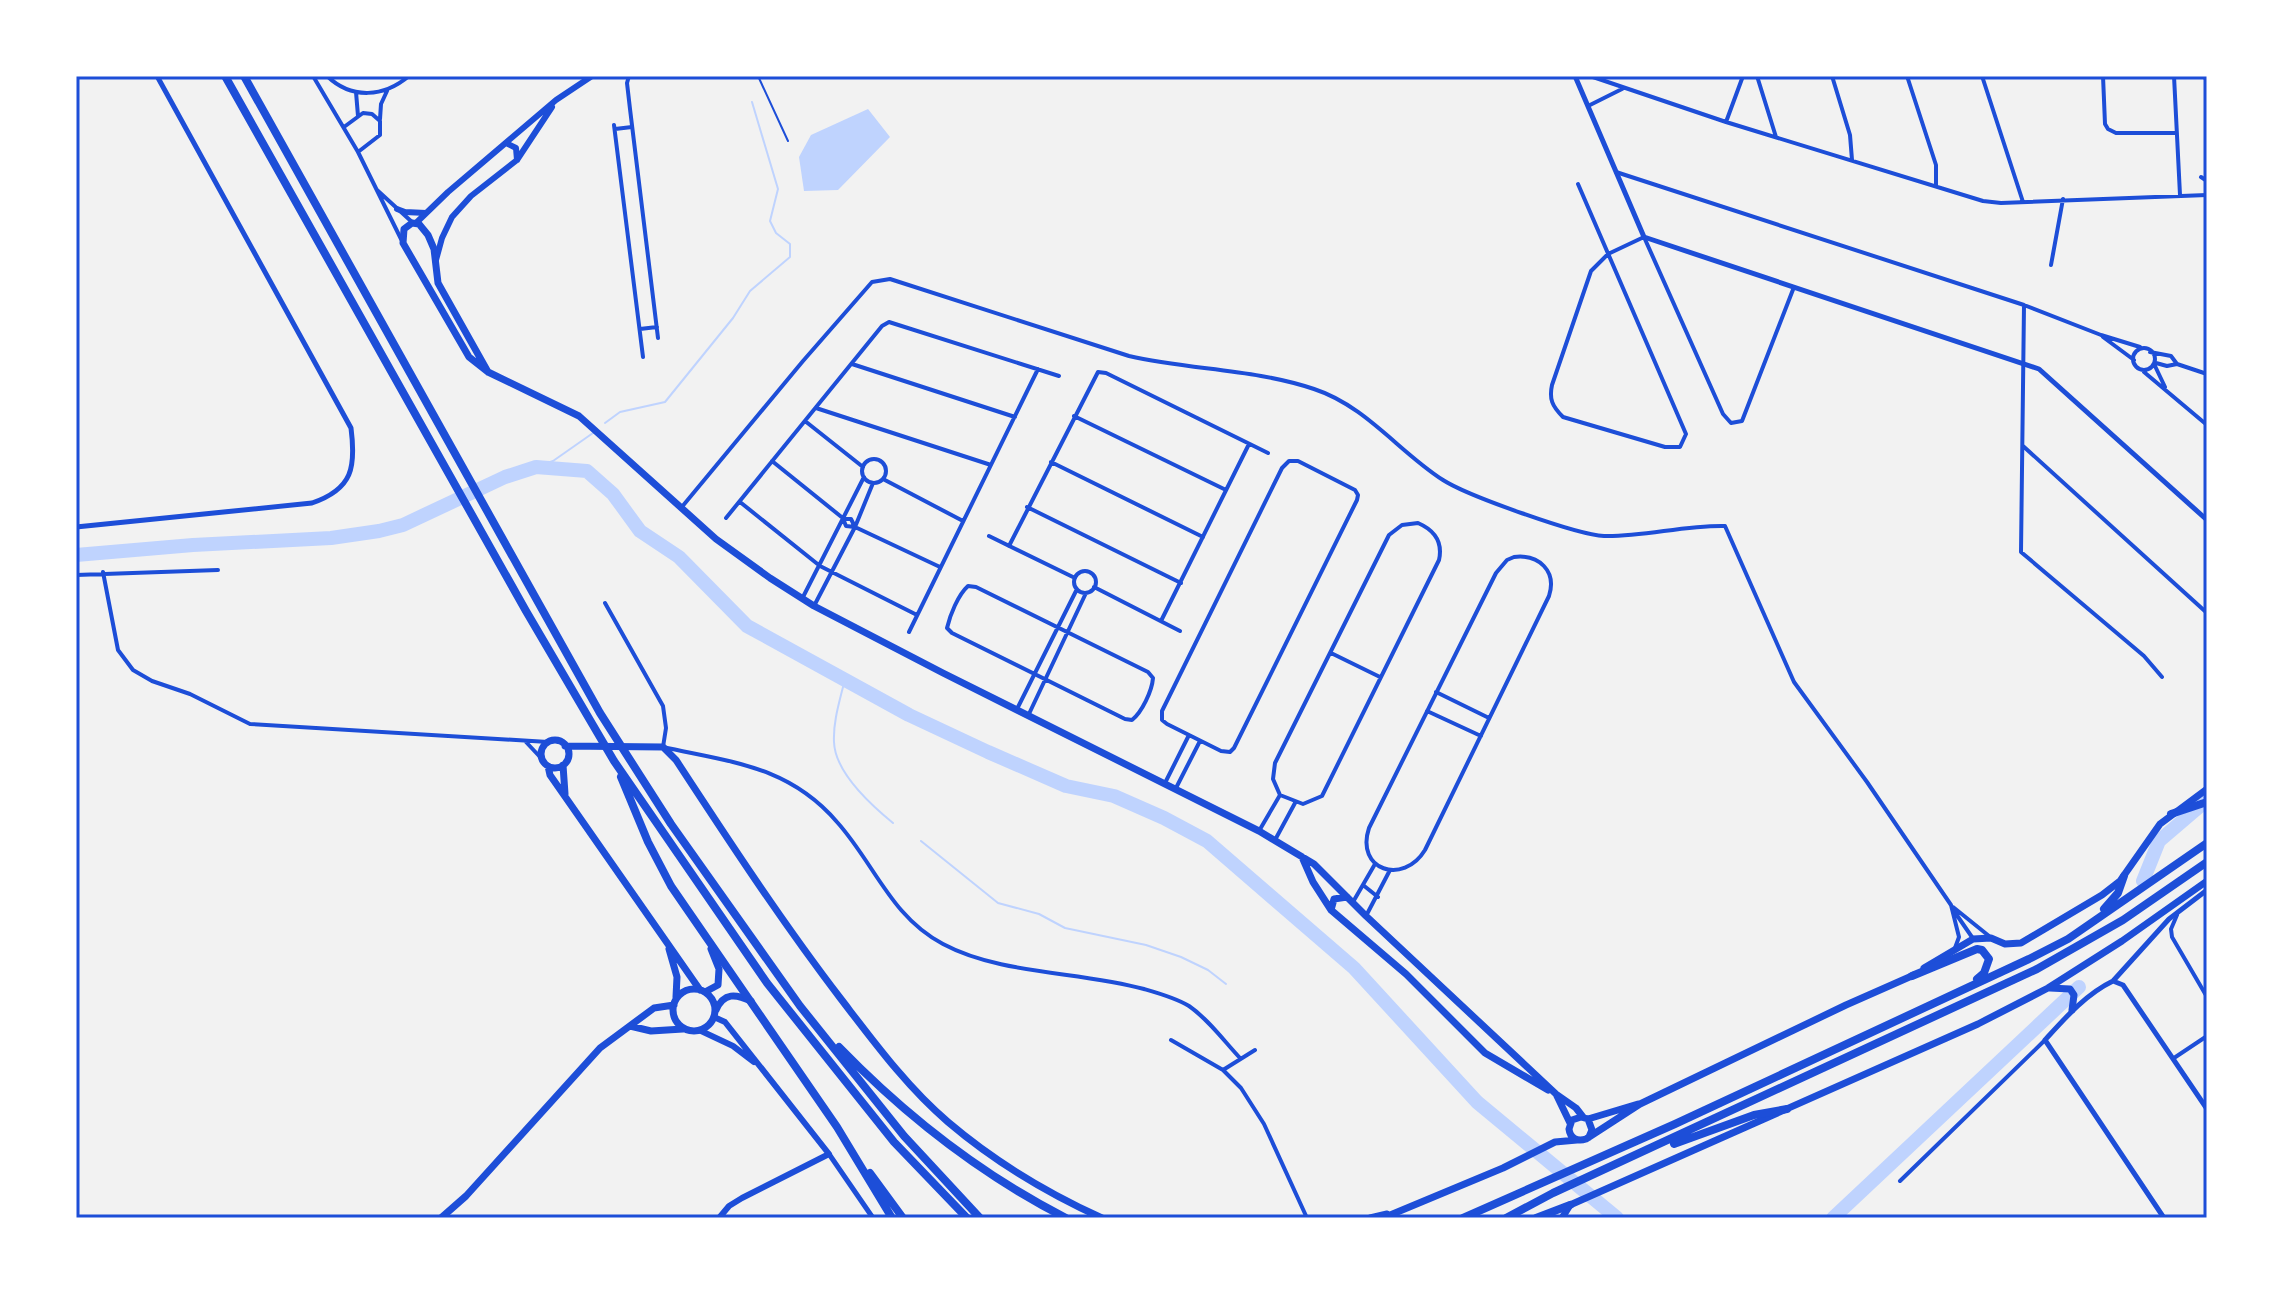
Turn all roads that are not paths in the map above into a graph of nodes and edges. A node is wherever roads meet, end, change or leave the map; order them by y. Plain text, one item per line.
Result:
1 (157, 76) edge
2 (225, 76) edge
3 (244, 76) edge
4 (313, 76) edge
5 (327, 76) edge
6 (409, 76) edge
7 (592, 76) edge
8 (629, 76) edge
9 (758, 76) edge
10 (1575, 76) edge
11 (1590, 76) edge
12 (1743, 76) edge
13 (1757, 76) edge
14 (1832, 76) edge
15 (1907, 76) edge
16 (1982, 76) edge
17 (2103, 76) edge
18 (2174, 76) edge
19 (1625, 88) junction
20 (387, 91) junction
21 (356, 92) junction
22 (556, 100) junction
23 (1588, 106) junction
24 (358, 116) junction
25 (380, 121) junction
26 (1726, 122) junction
27 (344, 127) junction
28 (632, 127) junction
29 (2177, 133) junction
30 (1776, 137) junction
31 (788, 141) dead end
32 (506, 143) junction
33 (358, 152) junction
34 (517, 160) junction
35 (1852, 160) junction
36 (1616, 172) junction
37 (2201, 177) dead end
38 (2207, 181) edge
39 (1578, 184) dead end
40 (1936, 186) junction
41 (375, 189) junction
42 (2180, 195) junction
43 (2207, 195) edge
44 (2063, 199) junction
45 (2023, 202) junction
46 (397, 209) junction
47 (426, 213) junction
48 (414, 223) junction
49 (1644, 237) junction
50 (403, 243) junction
51 (1608, 254) junction
52 (435, 263) junction
53 (415, 265) junction
54 (2051, 265) dead end
55 (1794, 287) junction
56 (2024, 305) junction
57 (453, 310) junction
58 (443, 312) junction
59 (657, 327) junction
60 (640, 329) junction
61 (2101, 335) junction
62 (658, 338) dead end
63 (2140, 347) junction
64 (2150, 352) junction
65 (643, 357) dead end
66 (2134, 360) junction
67 (2023, 363) junction
68 (852, 364) junction
69 (2156, 364) junction
70 (2177, 364) junction
71 (1038, 369) junction
72 (488, 372) junction
73 (2144, 372) junction
74 (2207, 374) edge
75 (1059, 376) dead end
76 (2166, 389) junction
77 (816, 408) junction
78 (1074, 416) junction
79 (1015, 417) junction
80 (805, 421) junction
81 (2207, 425) edge
82 (1249, 444) junction
83 (2023, 446) junction
84 (1268, 453) dead end
85 (772, 461) junction
86 (1051, 462) junction
87 (991, 465) junction
88 (863, 467) junction
89 (864, 477) junction
90 (883, 479) junction
91 (873, 483) junction
92 (1226, 490) junction
93 (740, 502) junction
94 (1027, 507) junction
95 (681, 508) junction
96 (726, 518) dead end
97 (844, 519) junction
98 (2207, 520) edge
99 (963, 521) junction
100 (76, 527) edge
101 (855, 527) junction
102 (989, 536) dead end
103 (1203, 537) junction
104 (1009, 546) junction
105 (820, 566) junction
106 (940, 567) junction
107 (218, 570) dead end
108 (103, 572) junction
109 (831, 573) junction
110 (76, 575) edge
111 (1075, 578) junction
112 (1181, 583) junction
113 (1094, 587) junction
114 (1077, 589) junction
115 (1086, 593) junction
116 (802, 599) junction
117 (605, 603) dead end
118 (814, 606) junction
119 (2207, 613) edge
120 (917, 615) junction
121 (1161, 621) junction
122 (1057, 627) junction
123 (1180, 631) dead end
124 (909, 632) dead end
125 (1068, 632) junction
126 (1331, 653) junction
127 (1035, 674) junction
128 (1380, 677) junction
129 (2162, 677) dead end
130 (1046, 679) junction
131 (1436, 692) junction
132 (1016, 710) junction
133 (1427, 711) junction
134 (1028, 716) junction
135 (1489, 718) junction
136 (1189, 735) junction
137 (1481, 736) junction
138 (524, 740) junction
139 (1200, 741) junction
140 (548, 742) junction
141 (565, 746) junction
142 (587, 746) junction
143 (663, 747) junction
144 (568, 757) junction
145 (541, 758) junction
146 (614, 761) junction
147 (563, 765) junction
148 (548, 766) junction
149 (1165, 785) junction
150 (2207, 789) edge
151 (1175, 790) junction
152 (1280, 795) junction
153 (566, 796) junction
154 (2207, 802) edge
155 (1295, 803) junction
156 (2171, 814) junction
157 (1259, 831) junction
158 (1275, 840) junction
159 (2207, 843) edge
160 (1301, 855) junction
161 (2207, 862) edge
162 (1375, 864) junction
163 (1390, 870) junction
164 (2124, 876) junction
165 (2207, 881) edge
166 (1363, 885) junction
167 (2207, 890) edge
168 (1378, 897) junction
169 (1350, 900) junction
170 (1951, 905) junction
171 (1331, 910) junction
172 (2178, 913) junction
173 (1366, 916) junction
174 (1991, 938) junction
175 (1973, 939) junction
176 (2068, 939) junction
177 (707, 940) junction
178 (669, 949) junction
179 (1954, 949) junction
180 (1977, 949) junction
181 (1912, 976) junction
182 (2113, 981) junction
183 (2052, 988) junction
184 (702, 991) junction
185 (1949, 996) junction
186 (2207, 997) edge
187 (751, 1001) junction
188 (675, 1002) junction
189 (800, 1006) junction
190 (2073, 1006) junction
191 (714, 1014) junction
192 (630, 1026) junction
193 (685, 1029) junction
194 (699, 1030) junction
195 (2207, 1036) edge
196 (1497, 1038) junction
197 (1171, 1040) dead end
198 (2045, 1040) junction
199 (1255, 1050) dead end
200 (1485, 1053) junction
201 (1240, 1058) junction
202 (2174, 1058) junction
203 (754, 1062) junction
204 (1223, 1070) junction
205 (1556, 1094) junction
206 (1640, 1104) junction
207 (1787, 1109) junction
208 (2207, 1109) edge
209 (1585, 1118) junction
210 (1570, 1124) junction
211 (837, 1127) junction
212 (1589, 1137) junction
213 (1577, 1140) junction
214 (1553, 1143) junction
215 (829, 1154) junction
216 (1636, 1157) junction
217 (1900, 1181) dead end
218 (1570, 1205) junction
219 (1386, 1216) edge
220 (441, 1218) edge
221 (719, 1218) edge
222 (873, 1218) edge
223 (892, 1218) edge
224 (903, 1218) edge
225 (967, 1218) edge
226 (980, 1218) edge
227 (1066, 1218) edge
228 (1102, 1218) edge
229 (1307, 1218) edge
230 (1370, 1218) edge
231 (1463, 1218) edge
232 (1506, 1218) edge
233 (1536, 1218) edge
234 (1562, 1218) edge
235 (2164, 1218) edge

1 - 100 street
2 - 146 highway
3 - 189 highway
4 - 27 street
5 - 21 street
6 - 20 street
7 - 22 main road
8 - 28 street
9 - 31 lane
10 - 23 street
11 - 19 street
12 - 26 street
13 - 30 street
14 - 35 street
15 - 40 street
16 - 45 street
17 - 29 street
18 - 29 street
19 - 23 street
19 - 26 street
20 - 21 street
20 - 25 street
21 - 24 street
22 - 32 main road
22 - 34 main road
23 - 36 street
24 - 25 street
24 - 27 street
25 - 33 street
26 - 30 street
27 - 33 street
28 - 59 street
28 - 60 street
29 - 42 street
30 - 35 street
32 - 34 main road
32 - 47 main road
33 - 41 street
34 - 52 main road
35 - 40 street
36 - 49 street
36 - 56 street
37 - 38 street
39 - 51 street
40 - 45 street
41 - 46 street
41 - 50 street
42 - 43 street
42 - 44 street
44 - 45 street
44 - 54 street
46 - 47 main road
46 - 48 street
47 - 48 main road
48 - 50 main road
48 - 52 main road
49 - 51 street
49 - 55 street
49 - 55 street
50 - 53 main road
51 - 51 street
52 - 53 main road
52 - 57 main road
53 - 58 main road
55 - 67 street
56 - 61 street
56 - 67 street
57 - 58 main road
57 - 72 main road
58 - 72 main road
59 - 60 street
59 - 62 street
60 - 65 street
61 - 63 street
61 - 66 street
63 - 64 street
63 - 66 street
64 - 69 street
64 - 70 street
66 - 73 street
67 - 83 street
67 - 98 street
68 - 71 street
68 - 77 street
68 - 79 street
69 - 70 street
69 - 73 street
69 - 76 street
70 - 74 street
71 - 75 street
71 - 79 street
72 - 95 main road
73 - 76 street
76 - 81 street
77 - 80 street
77 - 87 street
78 - 82 street
78 - 86 street
78 - 92 street
79 - 87 street
80 - 85 street
80 - 88 street
82 - 84 street
82 - 92 street
83 - 119 street
83 - 129 street
85 - 93 street
85 - 97 street
86 - 94 street
86 - 103 street
87 - 99 street
88 - 89 street
88 - 90 street
89 - 91 street
89 - 97 street
90 - 91 street
90 - 99 street
91 - 101 street
92 - 103 street
93 - 96 street
93 - 105 street
94 - 104 street
94 - 112 street
95 - 116 main road
95 - 170 street
97 - 101 street
97 - 105 street
99 - 106 street
101 - 106 street
101 - 109 street
102 - 104 street
103 - 112 street
104 - 111 street
105 - 109 street
105 - 116 street
106 - 120 street
107 - 108 street
108 - 110 street
108 - 138 street
109 - 118 street
109 - 120 street
111 - 113 street
111 - 114 street
112 - 121 street
113 - 115 street
113 - 121 street
114 - 115 street
114 - 122 street
115 - 125 street
116 - 118 main road
117 - 143 street
118 - 132 main road
120 - 124 street
121 - 123 street
122 - 125 street
122 - 127 street
122 - 127 street
125 - 130 street
125 - 130 street
126 - 128 street
126 - 128 street
126 - 152 street
127 - 130 street
127 - 132 street
128 - 155 street
130 - 134 street
131 - 133 street
131 - 135 street
131 - 135 street
132 - 134 main road
133 - 137 street
133 - 162 street
134 - 149 main road
135 - 137 street
136 - 139 street
136 - 139 street
136 - 149 street
137 - 163 street
138 - 140 street
138 - 145 street
139 - 151 street
140 - 141 main road
140 - 145 main road
141 - 142 main road
141 - 144 main road
142 - 143 main road
142 - 144 main road
143 - 201 street
143 - 228 main road
144 - 147 main road
145 - 148 main road
146 - 177 highway
146 - 225 highway
147 - 148 main road
147 - 153 main road
148 - 153 main road
149 - 151 main road
150 - 156 main road
151 - 157 main road
152 - 155 street
152 - 157 street
153 - 178 main road
154 - 156 highway
155 - 158 street
156 - 164 main road
157 - 158 main road
158 - 160 main road
159 - 176 highway
160 - 169 main road
160 - 171 main road
161 - 216 highway
162 - 163 street
162 - 166 street
163 - 168 street
164 - 174 main road
164 - 176 highway
165 - 183 main road
166 - 168 street
166 - 169 street
167 - 172 street
168 - 173 street
169 - 171 main road
169 - 173 main road
170 - 174 street
170 - 175 street
170 - 179 street
171 - 200 main road
172 - 182 street
172 - 186 street
173 - 196 main road
174 - 175 main road
175 - 179 main road
175 - 180 street
176 - 185 highway
177 - 184 main road
177 - 187 highway
178 - 184 main road
178 - 188 main road
179 - 181 main road
180 - 181 highway
180 - 185 highway
181 - 206 main road
182 - 190 street
182 - 202 street
183 - 190 main road
183 - 207 main road
184 - 188 main road
184 - 191 main road
185 - 231 highway
187 - 191 main road
187 - 211 highway
188 - 192 main road
188 - 193 main road
189 - 226 highway
189 - 227 highway
190 - 198 street
191 - 194 main road
191 - 203 main road
192 - 193 main road
192 - 220 main road
193 - 194 main road
194 - 203 main road
195 - 202 street
196 - 200 main road
196 - 205 main road
197 - 204 street
198 - 217 street
198 - 235 street
199 - 201 street
200 - 205 main road
201 - 204 street
202 - 208 street
203 - 215 main road
204 - 229 street
205 - 209 main road
205 - 210 main road
206 - 209 main road
206 - 212 main road
207 - 216 highway
207 - 218 main road
209 - 210 main road
209 - 212 main road
210 - 213 main road
210 - 214 main road
211 - 223 highway
211 - 224 highway
212 - 213 main road
213 - 214 main road
214 - 219 main road
215 - 221 main road
215 - 222 street
216 - 232 highway
218 - 233 highway
218 - 234 main road
219 - 230 main road

